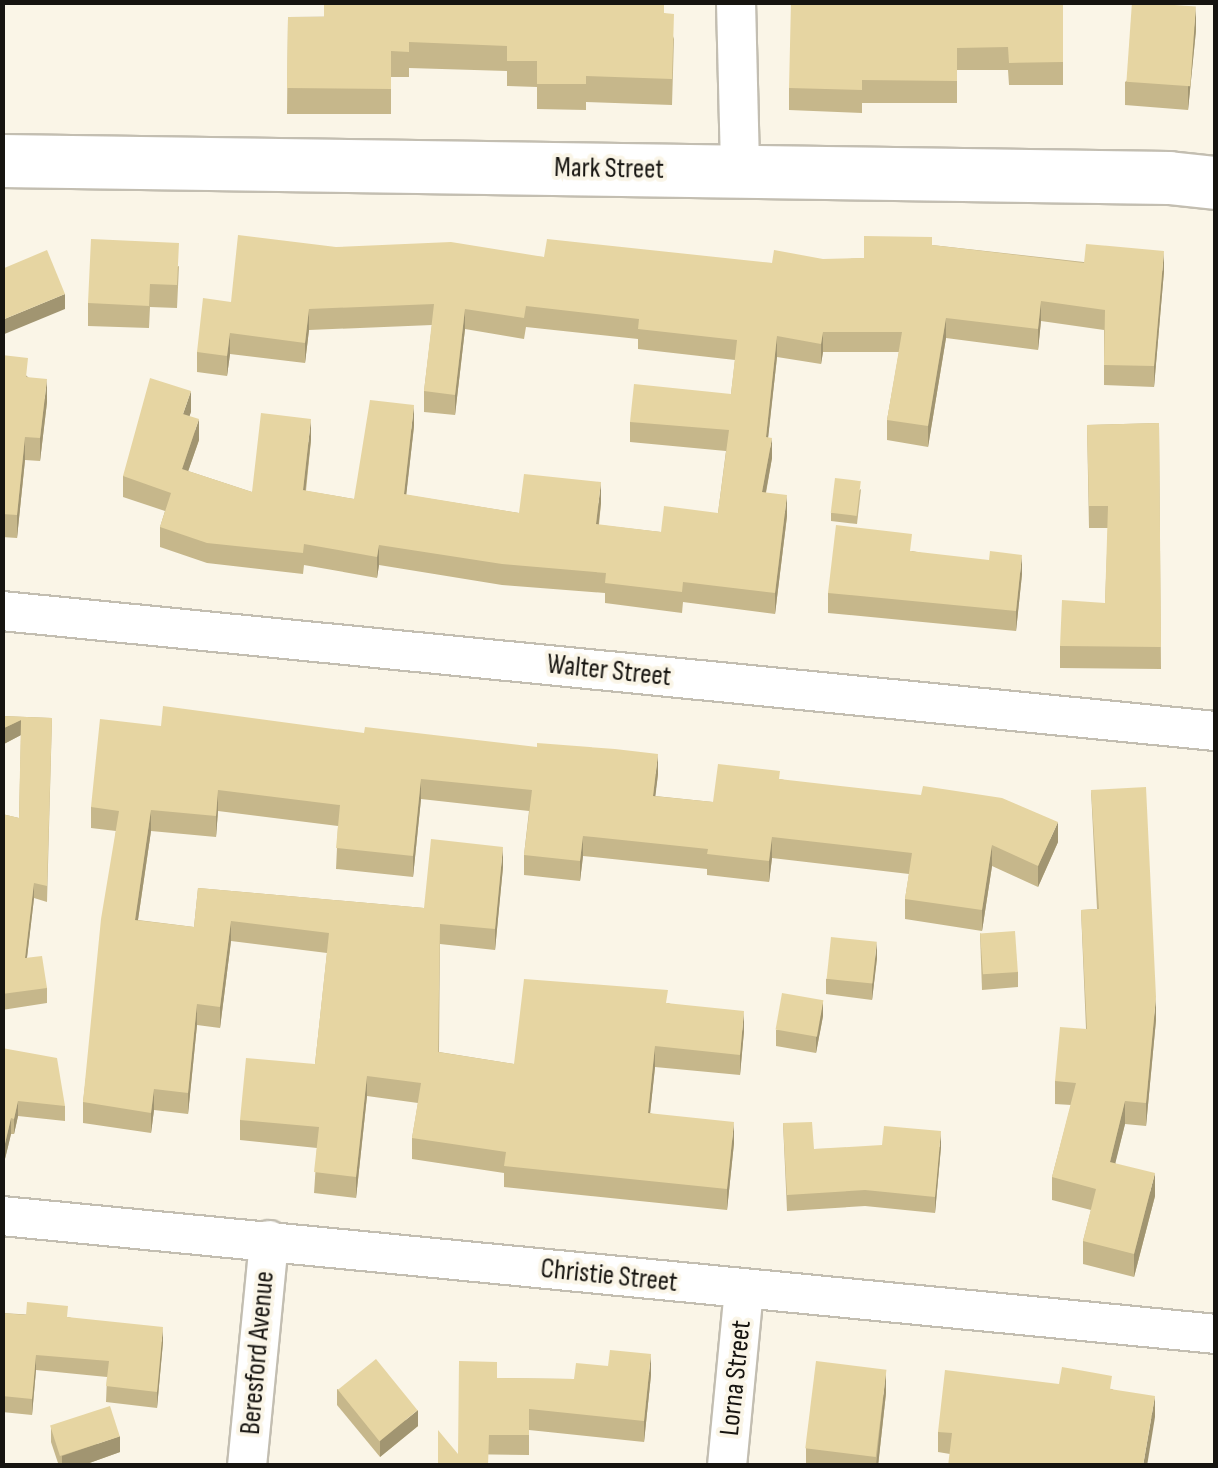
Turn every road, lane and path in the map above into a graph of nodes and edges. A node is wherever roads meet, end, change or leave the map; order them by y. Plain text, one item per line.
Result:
1 (736, 2) edge
2 (2, 161) edge
3 (740, 171) junction
4 (1216, 183) edge
5 (2, 611) edge
6 (1216, 731) edge
7 (2, 1216) edge
8 (269, 1240) junction
9 (744, 1290) junction
10 (1216, 1334) edge
11 (247, 1466) edge
12 (727, 1466) edge

1 - 3 street
2 - 3 street, Mark Street
3 - 4 street, Mark Street
5 - 6 street, Walter Street
7 - 8 street, Christie Street
8 - 9 street, Christie Street
8 - 11 street, Beresford Avenue
9 - 10 street, Christie Street
9 - 12 street, Lorna Street

